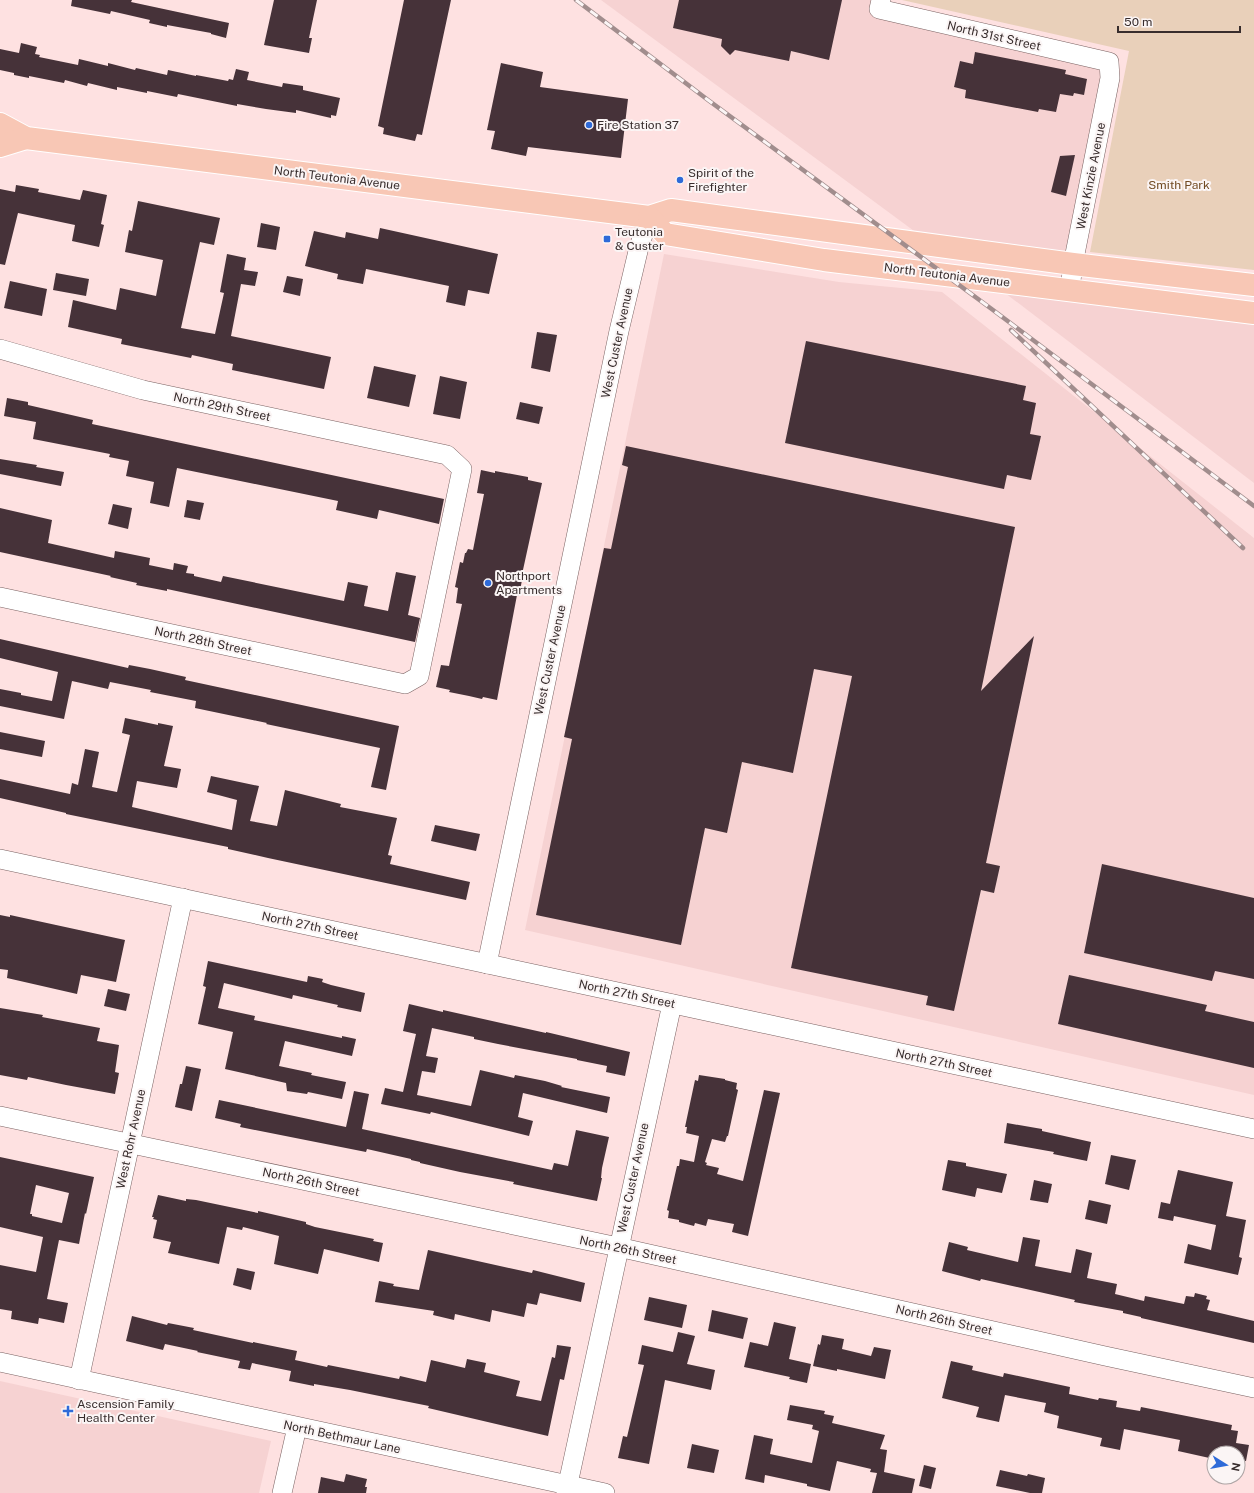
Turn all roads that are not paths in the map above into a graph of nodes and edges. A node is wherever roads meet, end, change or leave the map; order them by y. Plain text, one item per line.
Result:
1 (880, 5) edge
2 (1109, 62) joint
3 (0, 124) edge
4 (26, 138) junction
5 (0, 146) edge
6 (649, 217) junction
7 (1073, 264) junction
8 (1254, 284) edge
9 (1070, 289) junction
10 (1254, 313) edge
11 (0, 349) edge
12 (0, 597) edge
13 (405, 684) joint
14 (0, 859) edge
15 (183, 898) junction
16 (486, 964) junction
17 (672, 1004) junction
18 (0, 1116) edge
19 (1254, 1129) edge
20 (130, 1144) junction
21 (618, 1247) junction
22 (0, 1362) edge
23 (79, 1380) junction
24 (1254, 1388) edge
25 (297, 1427) junction
26 (567, 1489) edge
27 (282, 1493) edge
28 (605, 1493) edge

1 - 2 street, North 31st Street
2 - 7 street, West Kinzie Avenue
3 - 4 main road, North Teutonia Avenue
4 - 5 main road, North Teutonia Avenue
4 - 6 main road, North Teutonia Avenue
6 - 7 main road, North Teutonia Avenue
6 - 9 main road, North Teutonia Avenue
6 - 16 street, West Custer Avenue
7 - 8 main road, North Teutonia Avenue
7 - 9 street, West Kinzie Avenue
9 - 10 main road, North Teutonia Avenue
11 - 13 street, North 29th Street
12 - 13 street, North 28th Street
14 - 15 street, North 27th Street
15 - 16 street, North 27th Street
15 - 20 street, West Rohr Avenue
16 - 17 street, North 27th Street
17 - 19 street, North 27th Street
17 - 21 street, West Custer Avenue
18 - 20 street, North 26th Street
20 - 21 street, North 26th Street
20 - 23 street, West Rohr Avenue
21 - 24 street, North 26th Street
21 - 26 street, West Custer Avenue
22 - 23 street, North Bethmaur Lane
23 - 25 street, North Bethmaur Lane
25 - 26 street, North Bethmaur Lane
25 - 27 street
26 - 28 street, North Bethmaur Lane

